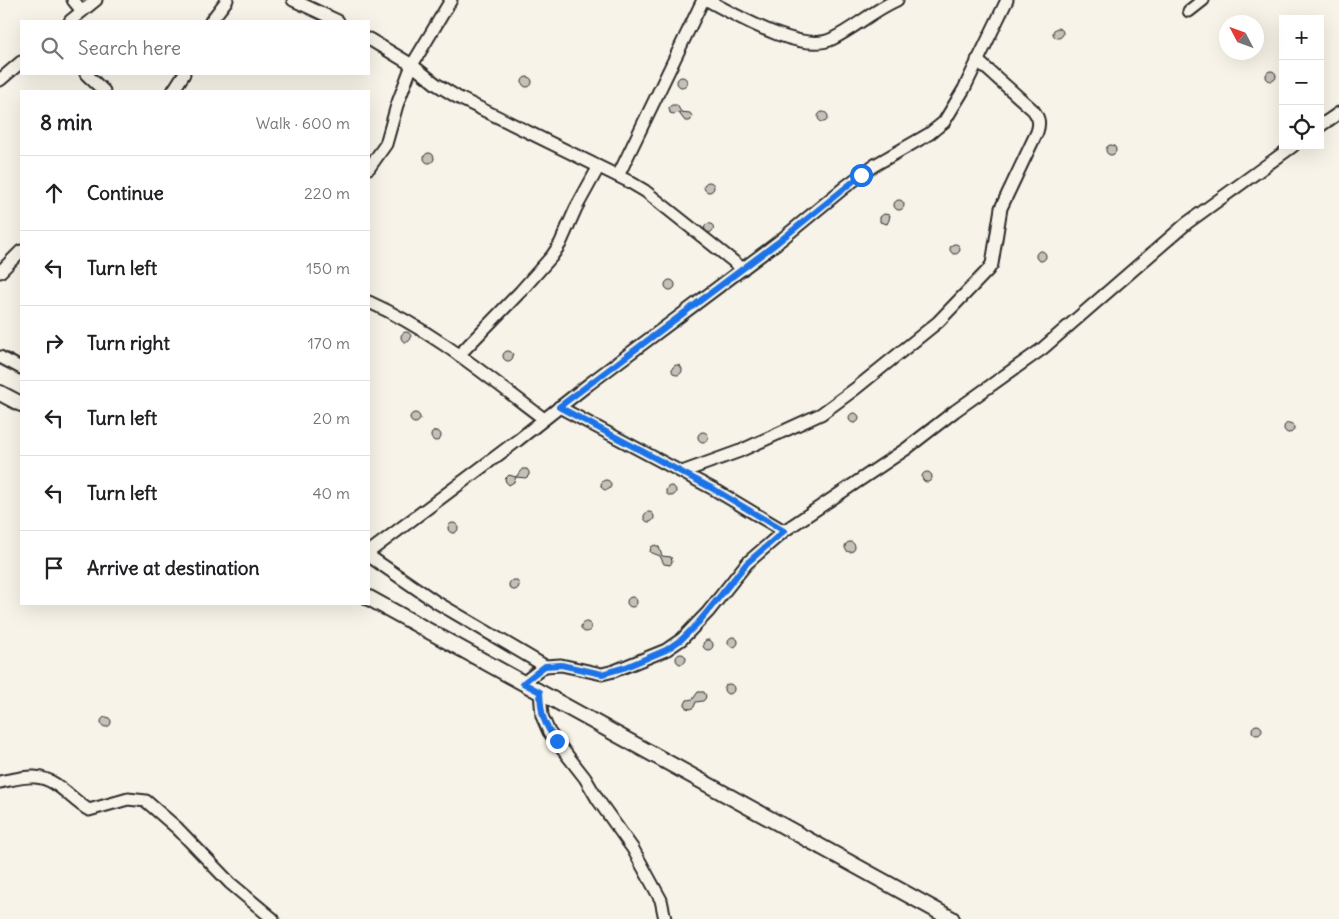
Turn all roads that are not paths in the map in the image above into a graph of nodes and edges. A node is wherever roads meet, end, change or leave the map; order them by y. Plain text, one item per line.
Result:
1 (73, 0) edge
2 (96, 0) edge
3 (227, 0) edge
4 (293, 0) edge
5 (451, 0) edge
6 (703, 0) edge
7 (708, 0) edge
8 (897, 0) edge
9 (1007, 0) edge
10 (1203, 0) edge
11 (82, 11) junction
12 (1189, 11) dead end
13 (71, 20) edge
14 (213, 20) edge
15 (336, 20) edge
16 (370, 40) edge
17 (977, 60) junction
18 (20, 63) edge
19 (412, 65) junction
20 (87, 75) edge
21 (183, 75) edge
22 (0, 80) edge
23 (103, 90) edge
24 (174, 90) edge
25 (1339, 113) edge
26 (1324, 123) edge
27 (1287, 150) edge
28 (370, 167) edge
29 (598, 168) junction
30 (618, 176) junction
31 (20, 252) edge
32 (743, 269) junction
33 (0, 272) edge
34 (370, 302) edge
35 (459, 355) junction
36 (0, 357) edge
37 (20, 367) edge
38 (0, 393) edge
39 (20, 403) edge
40 (559, 407) junction
41 (544, 419) junction
42 (682, 472) junction
43 (784, 531) junction
44 (370, 551) edge
45 (370, 557) edge
46 (370, 599) edge
47 (545, 666) junction
48 (523, 683) junction
49 (540, 692) junction
50 (0, 782) edge
51 (273, 919) edge
52 (665, 919) edge
53 (952, 919) edge

1 - 11 street
2 - 11 street
3 - 14 street
4 - 15 street
5 - 19 street
6 - 30 street
7 - 8 street
9 - 17 street
10 - 12 street
11 - 13 street
16 - 19 street
17 - 32 street
17 - 42 street
18 - 22 street
19 - 28 street
19 - 29 street
20 - 23 street
21 - 24 street
25 - 26 street
27 - 43 street
29 - 30 street
29 - 35 street
30 - 32 street
31 - 33 street
32 - 40 street
34 - 35 street
35 - 41 street
36 - 37 street
38 - 39 street
40 - 41 street
40 - 42 street
41 - 44 street
42 - 43 street
43 - 47 street
45 - 47 street
46 - 48 street
47 - 48 street
48 - 49 street
49 - 52 street
49 - 53 street
50 - 51 street

